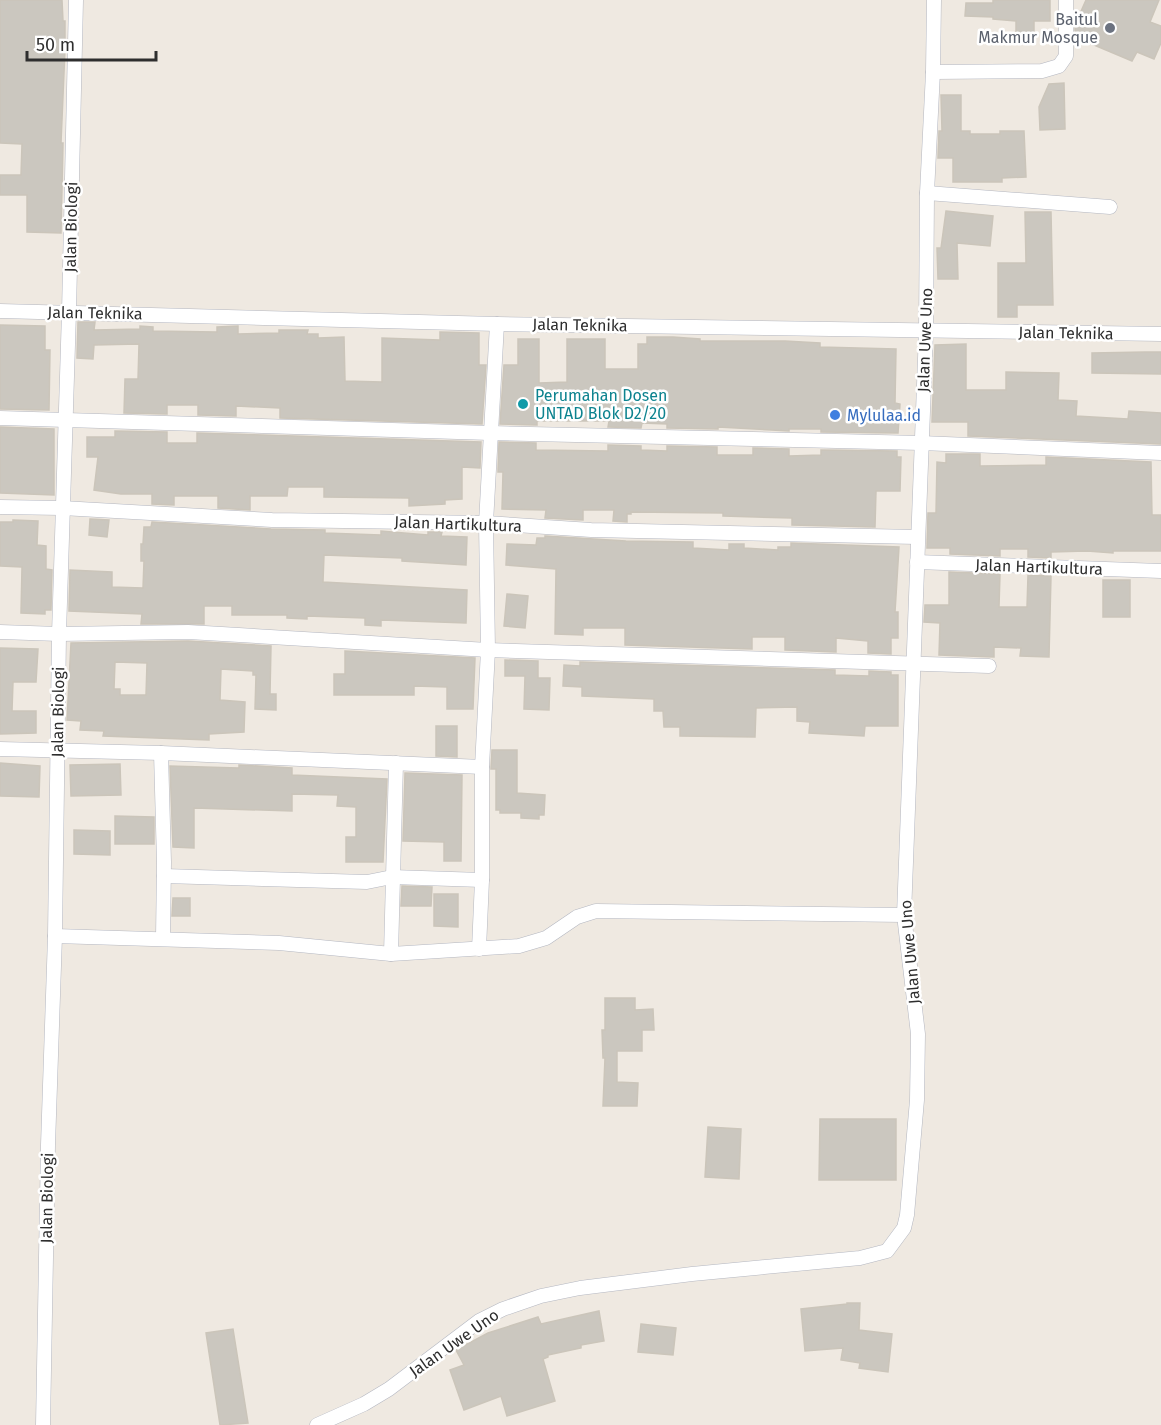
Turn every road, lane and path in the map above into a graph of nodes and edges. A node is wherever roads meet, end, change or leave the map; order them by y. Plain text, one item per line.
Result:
1 (75, 0) edge
2 (934, 0) edge
3 (1066, 0) edge
4 (933, 72) junction
5 (927, 193) junction
6 (1110, 207) dead end
7 (0, 311) edge
8 (69, 312) junction
9 (497, 324) junction
10 (926, 332) junction
11 (1161, 334) edge
12 (0, 418) edge
13 (65, 419) junction
14 (490, 433) junction
15 (921, 443) junction
16 (1161, 453) edge
17 (0, 507) edge
18 (62, 508) junction
19 (486, 523) junction
20 (917, 537) junction
21 (917, 562) junction
22 (1161, 571) edge
23 (0, 632) edge
24 (59, 634) junction
25 (488, 650) junction
26 (914, 663) junction
27 (989, 666) dead end
28 (0, 749) edge
29 (58, 750) junction
30 (161, 753) junction
31 (396, 764) junction
32 (482, 767) junction
33 (164, 876) junction
34 (392, 877) junction
35 (482, 880) junction
36 (904, 915) junction
37 (55, 936) junction
38 (163, 938) junction
39 (478, 949) junction
40 (391, 954) junction
41 (43, 1425) edge
42 (317, 1425) edge

1 - 8 street, Jalan Biologi
2 - 4 street, Jalan Uwe Uno
3 - 4 street
4 - 5 street, Jalan Uwe Uno
5 - 6 street
5 - 10 street, Jalan Uwe Uno
7 - 8 street, Jalan Teknika
8 - 9 street, Jalan Teknika
8 - 13 street, Jalan Biologi
9 - 10 street, Jalan Teknika
9 - 14 street
10 - 11 street, Jalan Teknika
10 - 15 street, Jalan Uwe Uno
12 - 13 street
13 - 14 street
13 - 18 street, Jalan Biologi
14 - 15 street
14 - 19 street
15 - 16 street
15 - 20 street, Jalan Uwe Uno
17 - 18 street, Jalan Hartikultura
18 - 19 street, Jalan Hartikultura
18 - 24 street, Jalan Biologi
19 - 20 street, Jalan Hartikultura
19 - 25 street
20 - 21 street, Jalan Uwe Uno
21 - 22 street, Jalan Hartikultura
21 - 26 street, Jalan Uwe Uno
23 - 24 street
24 - 25 street
24 - 29 street, Jalan Biologi
25 - 26 street
25 - 32 street
26 - 27 street
26 - 36 street, Jalan Uwe Uno
28 - 29 street
29 - 30 street
29 - 37 street, Jalan Biologi
30 - 31 street
30 - 33 street
31 - 32 street
31 - 34 street
32 - 35 street
33 - 34 street
33 - 38 street
34 - 35 street
34 - 40 street
35 - 39 street
36 - 39 street
36 - 42 street, Jalan Uwe Uno
37 - 38 street
37 - 41 street, Jalan Biologi
38 - 40 street
39 - 40 street

